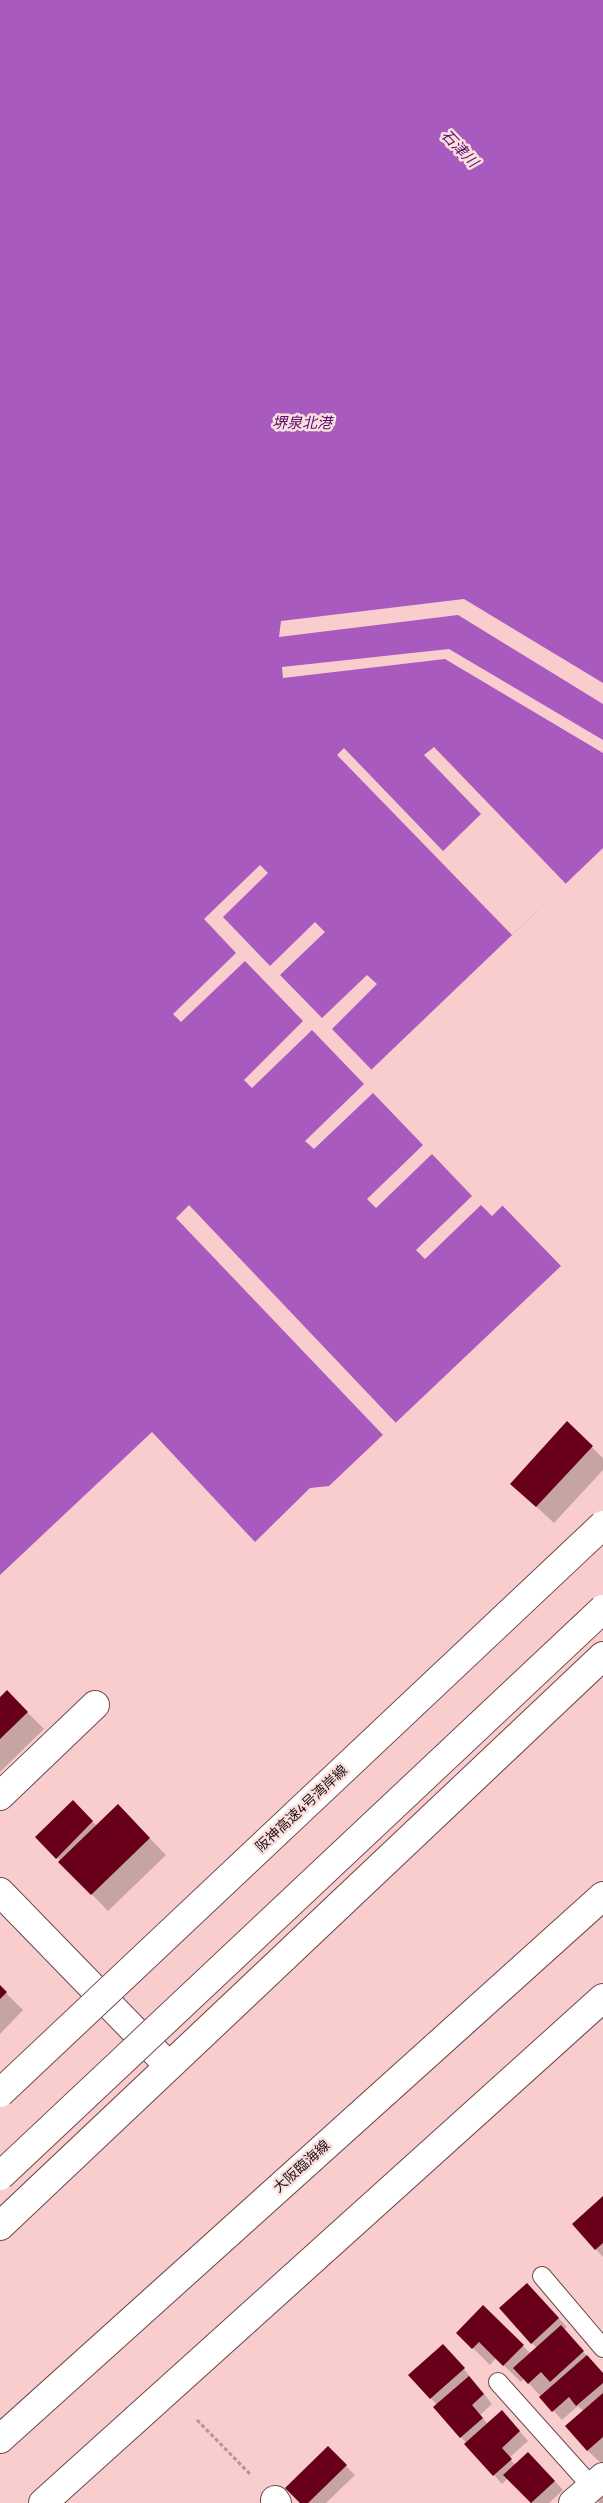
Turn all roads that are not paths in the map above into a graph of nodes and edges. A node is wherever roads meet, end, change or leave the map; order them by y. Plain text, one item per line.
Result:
1 (603, 1525) edge
2 (603, 1609) edge
3 (603, 1656) edge
4 (95, 1705) dead end
5 (0, 1796) edge
6 (0, 1892) edge
7 (603, 1896) edge
8 (603, 1998) edge
9 (169, 2066) junction
10 (0, 2093) edge
11 (0, 2176) edge
12 (0, 2226) edge
13 (542, 2276) dead end
14 (603, 2348) edge
15 (498, 2382) dead end
16 (0, 2439) edge
17 (589, 2489) edge
18 (43, 2503) edge

1 - 10 main road, 阪神高速4号湾岸線, bridge
2 - 11 main road, bridge
3 - 9 main road
4 - 5 main road
6 - 9 main road
7 - 16 main road, 大阪臨海線
8 - 18 main road
9 - 12 main road
13 - 14 lane
15 - 17 lane

